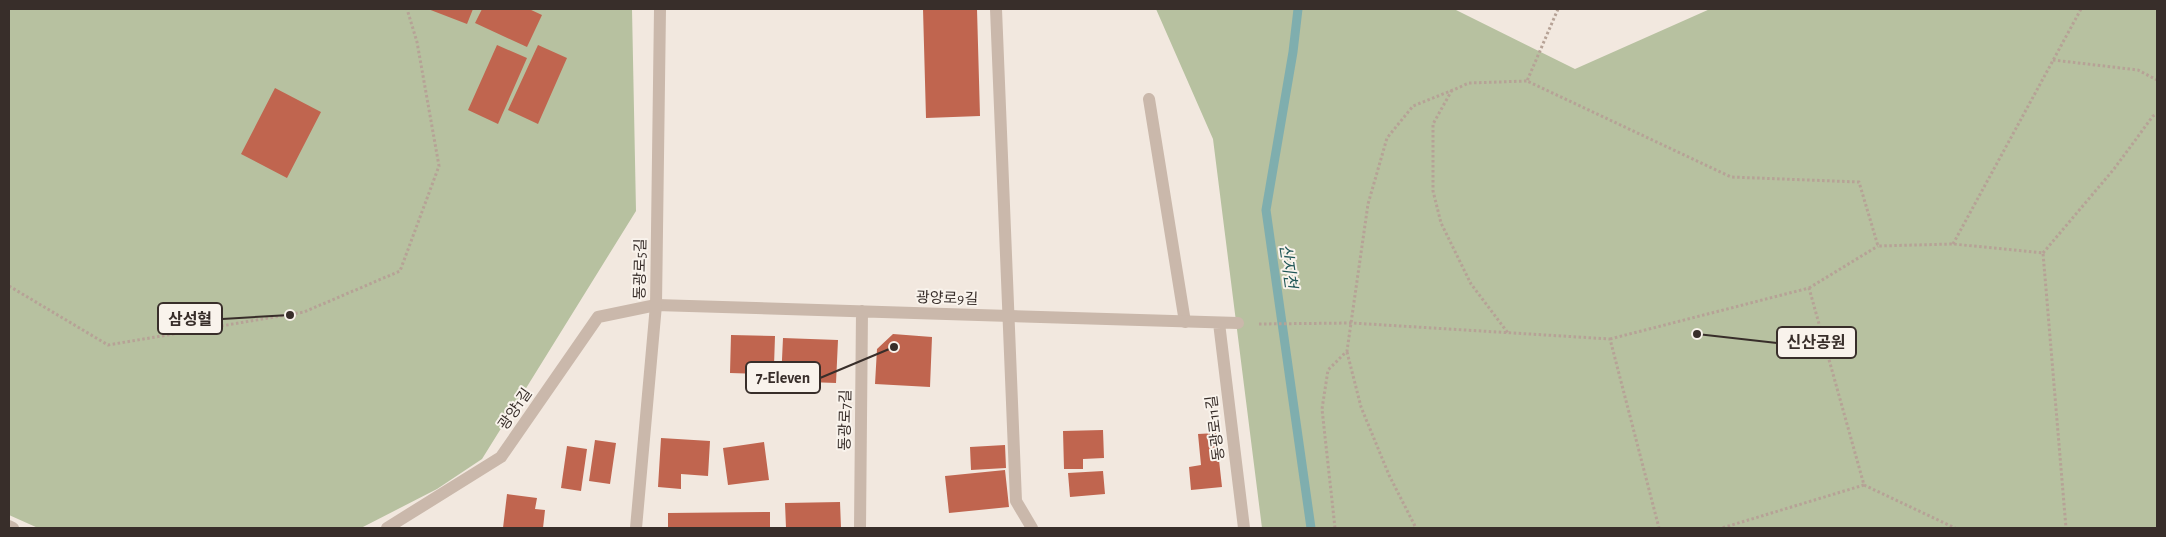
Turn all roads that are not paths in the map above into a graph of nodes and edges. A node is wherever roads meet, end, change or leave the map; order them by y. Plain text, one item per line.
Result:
1 (660, 9) edge
2 (996, 9) edge
3 (1149, 99) dead end
4 (656, 305) junction
5 (862, 311) junction
6 (1009, 316) junction
7 (1185, 322) junction
8 (1219, 323) junction
9 (1238, 324) road end
10 (9, 526) edge
11 (13, 528) edge
12 (388, 528) edge
13 (636, 528) edge
14 (860, 528) edge
15 (1032, 528) edge
16 (1244, 528) edge

1 - 4 street, 동광로5길
2 - 6 street
3 - 7 street
4 - 5 street, 광양로9길
4 - 12 street, 광양1길
4 - 13 street, 동광로5길
5 - 6 street, 광양로9길
5 - 14 street, 동광로7길
6 - 7 street, 광양로9길
6 - 15 street
7 - 8 street, 광양로9길
8 - 9 street, 광양로9길
8 - 16 street, 동광로11길
10 - 11 street

